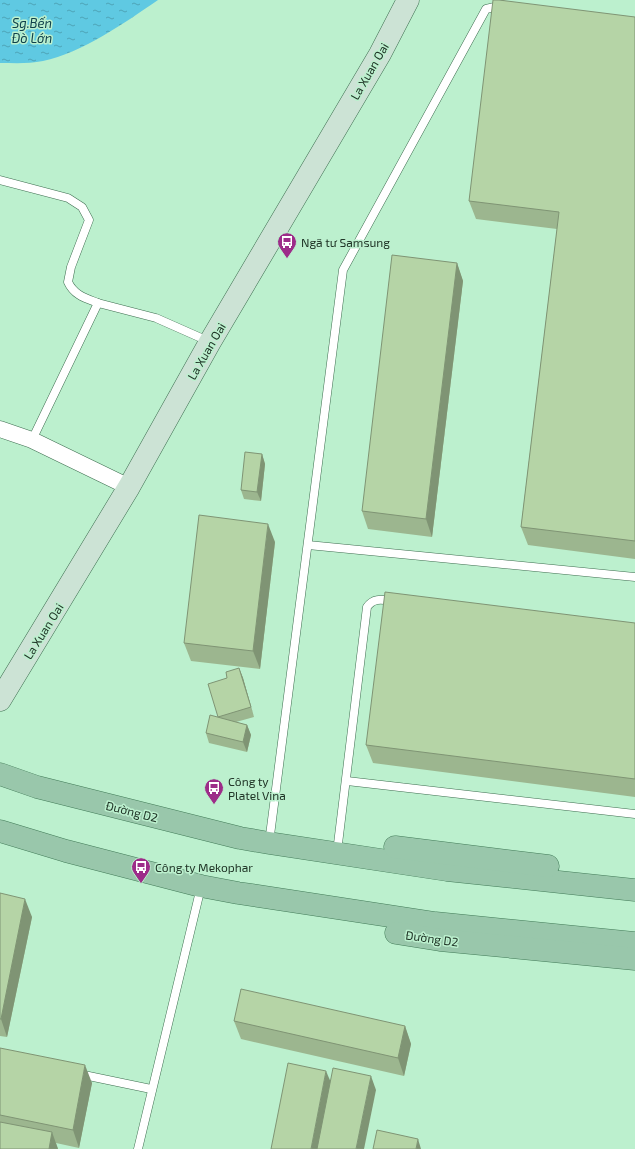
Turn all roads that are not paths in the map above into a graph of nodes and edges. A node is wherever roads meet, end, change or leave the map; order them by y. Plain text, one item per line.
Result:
1 (408, 0) edge
2 (515, 6) edge
3 (0, 180) edge
4 (98, 303) junction
5 (210, 342) junction
6 (0, 429) edge
7 (32, 440) junction
8 (129, 487) junction
9 (308, 545) junction
10 (635, 577) edge
11 (400, 602) edge
12 (0, 700) edge
13 (0, 774) edge
14 (347, 781) junction
15 (635, 814) edge
16 (0, 831) edge
17 (269, 843) junction
18 (337, 852) junction
19 (360, 856) junction
20 (635, 877) edge
21 (201, 886) junction
22 (635, 890) edge
23 (238, 892) junction
24 (635, 943) edge
25 (635, 959) edge
26 (68, 1072) edge
27 (151, 1089) junction
28 (138, 1149) edge

1 - 5 main road, La Xuan Oai
2 - 9 lane
3 - 4 lane
4 - 5 lane
4 - 7 lane
5 - 8 main road, La Xuan Oai
6 - 7 street
7 - 8 street
8 - 12 main road, La Xuan Oai
9 - 10 lane
9 - 17 lane
11 - 14 lane
13 - 17 main road, Đường D2
14 - 15 lane
14 - 18 lane
16 - 21 main road, Đường D2
17 - 18 main road, Đường D2
18 - 19 main road, Đường D2
19 - 20 main road
19 - 22 main road, Đường D2
21 - 23 main road, Đường D2
21 - 27 lane
23 - 24 main road, Đường D2
23 - 25 main road, Đường D2
26 - 27 lane
27 - 28 lane

